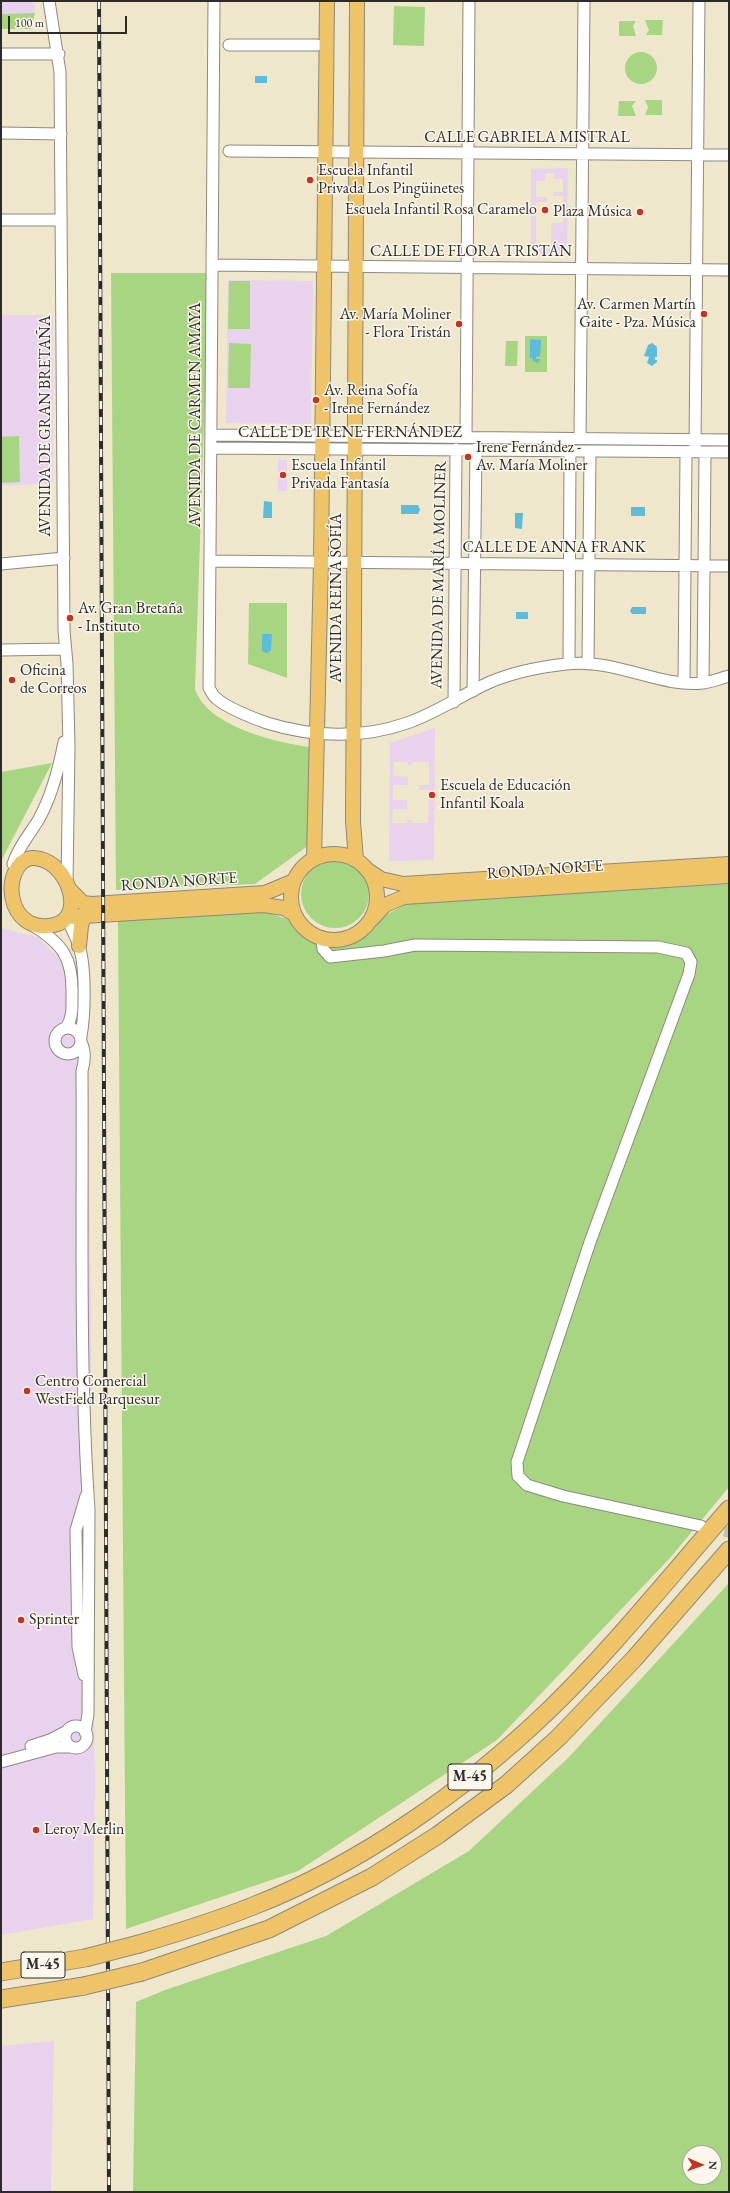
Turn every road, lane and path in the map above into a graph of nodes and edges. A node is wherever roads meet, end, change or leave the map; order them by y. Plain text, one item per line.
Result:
1 (42, 1) edge
2 (49, 1) edge
3 (214, 1) edge
4 (327, 1) edge
5 (357, 1) edge
6 (469, 1) edge
7 (584, 1) edge
8 (699, 1) edge
9 (52, 21) junction
10 (229, 45) dead end
11 (317, 45) dead end
12 (1, 54) edge
13 (59, 54) junction
14 (1, 134) edge
15 (60, 134) junction
16 (229, 151) dead end
17 (326, 152) junction
18 (356, 152) junction
19 (468, 153) junction
20 (583, 154) junction
21 (697, 155) junction
22 (729, 155) edge
23 (1, 220) edge
24 (61, 220) junction
25 (212, 265) junction
26 (325, 267) junction
27 (355, 267) junction
28 (467, 268) junction
29 (583, 268) junction
30 (696, 270) junction
31 (729, 270) edge
32 (212, 435) junction
33 (466, 437) junction
34 (580, 439) junction
35 (695, 440) junction
36 (729, 440) edge
37 (322, 442) junction
38 (354, 443) junction
39 (212, 448) junction
40 (456, 449) junction
41 (476, 449) junction
42 (570, 450) junction
43 (590, 451) junction
44 (695, 452) junction
45 (729, 452) edge
46 (64, 558) junction
47 (211, 561) junction
48 (321, 562) junction
49 (354, 562) junction
50 (456, 563) junction
51 (475, 563) junction
52 (1, 564) edge
53 (570, 564) junction
54 (590, 564) junction
55 (685, 565) junction
56 (704, 565) junction
57 (729, 566) edge
58 (65, 649) junction
59 (1, 650) edge
60 (569, 663) junction
61 (588, 664) junction
62 (729, 676) edge
63 (684, 683) junction
64 (703, 684) junction
65 (473, 691) junction
66 (454, 702) junction
67 (68, 717) junction
68 (318, 733) junction
69 (354, 734) junction
70 (314, 859) junction
71 (356, 860) junction
72 (729, 864) edge
73 (7, 869) edge
74 (369, 871) junction
75 (729, 876) edge
76 (294, 881) junction
77 (68, 886) junction
78 (294, 914) junction
79 (84, 916) junction
80 (3, 917) dead end
81 (67, 917) junction
82 (371, 920) junction
83 (24, 921) junction
84 (322, 939) junction
85 (79, 946) junction
86 (66, 1028) junction
87 (81, 1039) junction
88 (69, 1054) junction
89 (82, 1071) junction
90 (729, 1509) edge
91 (701, 1526) tunnel mouth
92 (729, 1550) edge
93 (67, 1730) junction
94 (85, 1732) junction
95 (71, 1747) junction
96 (1, 1754) edge
97 (1, 1762) edge
98 (1, 1972) edge
99 (1, 1999) edge

1 - 9 street
2 - 9 street, AVENIDA DE GRAN BRETAÑA
3 - 25 street, AVENIDA DE CARMEN AMAYA
4 - 17 main road, AVENIDA REINA SOFÍA
5 - 18 main road, AVENIDA REINA SOFÍA
6 - 19 street
7 - 20 street
8 - 21 street
9 - 13 street, AVENIDA DE GRAN BRETAÑA
10 - 11 street
12 - 13 street
13 - 15 street, AVENIDA DE GRAN BRETAÑA
14 - 15 street
15 - 24 street, AVENIDA DE GRAN BRETAÑA
16 - 17 street, CALLE GABRIELA MISTRAL
17 - 18 street, CALLE GABRIELA MISTRAL
17 - 26 main road, AVENIDA REINA SOFÍA
18 - 19 street, CALLE GABRIELA MISTRAL
18 - 27 main road, AVENIDA REINA SOFÍA
19 - 20 street, CALLE GABRIELA MISTRAL
19 - 28 street
20 - 21 street, CALLE GABRIELA MISTRAL
20 - 29 street
21 - 22 street, CALLE GABRIELA MISTRAL
21 - 30 street
23 - 24 street
24 - 46 street, AVENIDA DE GRAN BRETAÑA
25 - 26 street, CALLE DE FLORA TRISTÁN
25 - 32 street, AVENIDA DE CARMEN AMAYA
26 - 27 street, CALLE DE FLORA TRISTÁN
26 - 37 main road, AVENIDA REINA SOFÍA
27 - 28 street, CALLE DE FLORA TRISTÁN
27 - 38 main road, AVENIDA REINA SOFÍA
28 - 29 street, CALLE DE FLORA TRISTÁN
28 - 33 street
29 - 30 street, CALLE DE FLORA TRISTÁN
29 - 34 street
30 - 31 street, CALLE DE FLORA TRISTÁN
30 - 35 street
32 - 37 street, CALLE DE IRENE FERNÁNDEZ
32 - 39 street, AVENIDA DE CARMEN AMAYA
33 - 34 street, CALLE DE IRENE FERNÁNDEZ
33 - 38 street, CALLE DE IRENE FERNÁNDEZ
34 - 35 street, CALLE DE IRENE FERNÁNDEZ
35 - 36 street, CALLE DE IRENE FERNÁNDEZ
35 - 44 street
37 - 38 street, CALLE DE IRENE FERNÁNDEZ
37 - 39 street, CALLE DE IRENE FERNÁNDEZ
37 - 48 main road, AVENIDA REINA SOFÍA
38 - 40 street, CALLE DE IRENE FERNÁNDEZ
38 - 49 main road, AVENIDA REINA SOFÍA
39 - 47 street, AVENIDA DE CARMEN AMAYA
40 - 41 street, CALLE DE IRENE FERNÁNDEZ
40 - 50 street, AVENIDA DE MARÍA MOLINER
41 - 42 street, CALLE DE IRENE FERNÁNDEZ
41 - 51 street
42 - 43 street, CALLE DE IRENE FERNÁNDEZ
42 - 53 street
43 - 44 street, CALLE DE IRENE FERNÁNDEZ
43 - 54 street
44 - 45 street, CALLE DE IRENE FERNÁNDEZ
44 - 55 street
44 - 56 street
46 - 52 street
46 - 58 street, AVENIDA DE GRAN BRETAÑA
47 - 48 street, CALLE DE ANNA FRANK
47 - 68 street, AVENIDA DE CARMEN AMAYA
48 - 49 street, CALLE DE ANNA FRANK
48 - 68 main road, AVENIDA REINA SOFÍA
49 - 50 street, CALLE DE ANNA FRANK
49 - 69 main road, AVENIDA REINA SOFÍA
50 - 51 street, CALLE DE ANNA FRANK
50 - 66 street, AVENIDA DE MARÍA MOLINER
51 - 53 street, CALLE DE ANNA FRANK
51 - 65 street
53 - 54 street, CALLE DE ANNA FRANK
53 - 60 street
54 - 55 street, CALLE DE ANNA FRANK
54 - 61 street
55 - 56 street, CALLE DE ANNA FRANK
55 - 63 street
56 - 57 street, CALLE DE ANNA FRANK
56 - 64 street
58 - 59 street
58 - 67 street, AVENIDA DE GRAN BRETAÑA
60 - 61 street, AVENIDA DE CARMEN AMAYA
60 - 65 street, AVENIDA DE CARMEN AMAYA
61 - 63 street, AVENIDA DE CARMEN AMAYA
62 - 64 street
63 - 64 street, AVENIDA DE CARMEN AMAYA
65 - 66 street, AVENIDA DE CARMEN AMAYA
66 - 69 street, AVENIDA DE CARMEN AMAYA
67 - 73 street, AVENIDA DE GRAN BRETAÑA
67 - 77 street, AVENIDA DE GRAN BRETAÑA
68 - 69 street, AVENIDA DE CARMEN AMAYA
68 - 70 main road, AVENIDA REINA SOFÍA
69 - 71 main road, AVENIDA REINA SOFÍA
70 - 71 main road, RONDA NORTE
70 - 76 main road, RONDA NORTE
71 - 74 main road, RONDA NORTE
72 - 74 main road, RONDA NORTE
73 - 77 main road
73 - 83 main road
74 - 82 main road, RONDA NORTE
75 - 82 main road, RONDA NORTE
76 - 77 main road, RONDA NORTE
76 - 78 main road, RONDA NORTE
77 - 81 main road
78 - 79 main road, RONDA NORTE
78 - 84 main road, RONDA NORTE
79 - 81 main road, RONDA NORTE
79 - 85 main road
80 - 83 main road
81 - 83 main road
81 - 85 street
82 - 84 main road, RONDA NORTE
83 - 86 street
84 - 91 street
85 - 87 street
86 - 87 street
86 - 88 street
87 - 88 street
87 - 89 street
88 - 89 street
89 - 94 street
90 - 98 highway, M-45, bridge
92 - 99 highway, M-45, bridge
93 - 94 street
93 - 95 street
93 - 96 street
94 - 95 street
95 - 97 street

